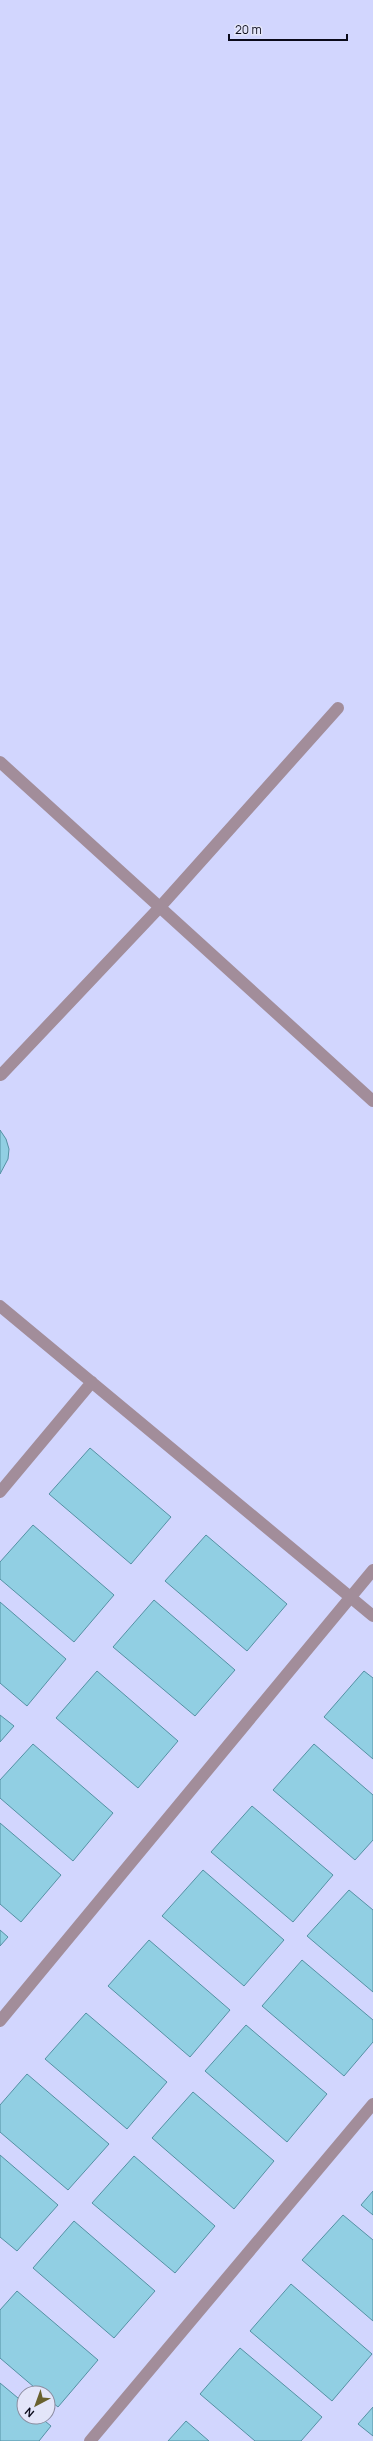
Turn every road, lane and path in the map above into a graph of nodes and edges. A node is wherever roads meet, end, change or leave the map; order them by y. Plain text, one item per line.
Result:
1 (338, 708) dead end
2 (0, 762) edge
3 (160, 907) junction
4 (1, 1075) edge
5 (373, 1101) edge
6 (0, 1306) edge
7 (92, 1382) junction
8 (0, 1492) edge
9 (373, 1570) edge
10 (350, 1597) junction
11 (373, 1616) edge
12 (0, 2021) edge
13 (373, 2104) edge
14 (90, 2441) edge

1 - 3 street
2 - 3 street
3 - 4 street
3 - 5 street
6 - 7 street
7 - 8 street
7 - 10 street
9 - 10 street
10 - 11 street
10 - 12 street
13 - 14 street

